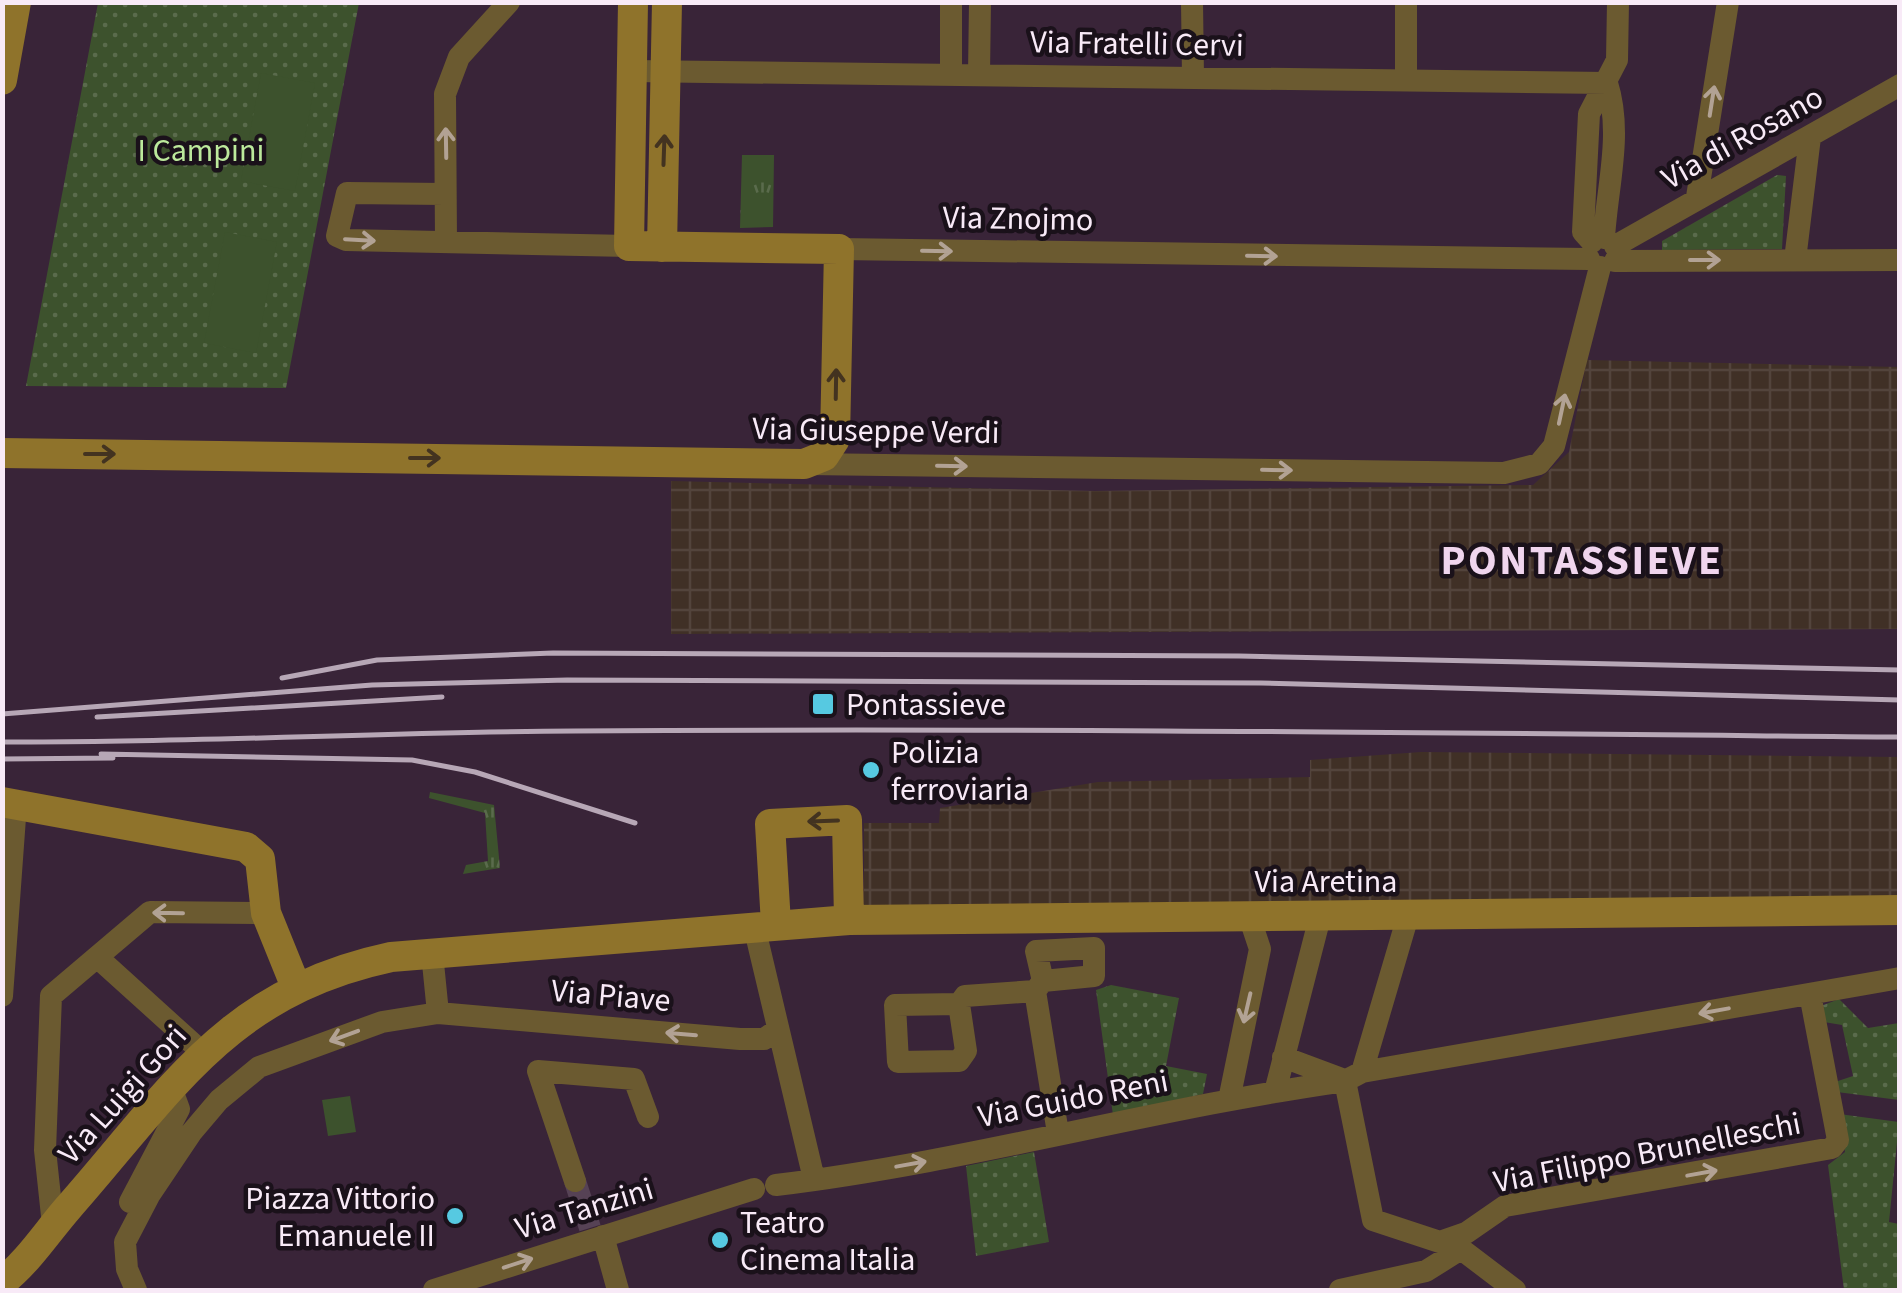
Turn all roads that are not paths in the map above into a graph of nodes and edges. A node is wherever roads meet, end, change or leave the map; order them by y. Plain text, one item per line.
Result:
1 (16, 2) edge
2 (509, 2) edge
3 (633, 2) edge
4 (667, 2) edge
5 (951, 2) edge
6 (980, 2) edge
7 (1192, 2) edge
8 (1406, 2) edge
9 (1618, 2) edge
10 (1728, 2) edge
11 (632, 70) junction
12 (666, 70) junction
13 (951, 74) junction
14 (980, 74) junction
15 (1194, 76) junction
16 (1406, 79) junction
17 (2, 80) edge
18 (1608, 83) junction
19 (1894, 92) edge
20 (1810, 136) junction
21 (445, 194) junction
22 (1697, 197) junction
23 (446, 241) junction
24 (629, 246) junction
25 (662, 247) junction
26 (840, 249) junction
27 (1602, 252) junction
28 (1796, 260) junction
29 (1900, 260) edge
30 (835, 439) junction
31 (2, 453) edge
32 (804, 464) junction
33 (854, 465) junction
34 (9, 803) edge
35 (51, 812) junction
36 (14, 836) junction
37 (1900, 910) edge
38 (266, 913) junction
39 (1249, 916) junction
40 (1408, 916) junction
41 (1320, 917) junction
42 (849, 920) junction
43 (765, 925) junction
44 (4, 938) edge
45 (432, 953) junction
46 (97, 957) junction
47 (1900, 978) edge
48 (296, 986) junction
49 (1810, 994) junction
50 (2, 996) edge
51 (958, 1004) dead end
52 (438, 1014) junction
53 (776, 1031) junction
54 (202, 1052) junction
55 (1282, 1057) junction
56 (1354, 1077) junction
57 (172, 1090) junction
58 (1276, 1092) junction
59 (1229, 1100) junction
60 (648, 1117) dead end
61 (1058, 1133) junction
62 (814, 1179) junction
63 (575, 1181) tunnel mouth
64 (53, 1225) junction
65 (596, 1234) junction
66 (1452, 1245) junction
67 (2, 1282) edge
68 (127, 1290) edge
69 (136, 1290) edge
70 (434, 1290) edge
71 (618, 1290) edge
72 (1340, 1290) edge
73 (1515, 1290) edge

1 - 17 street
21 -> 2 street
3 - 11 street
4 - 12 street
5 - 13 street
6 - 14 street
7 - 15 street
8 - 16 street
9 - 18 street
22 -> 10 street
11 - 12 street, Via Fratelli Cervi
11 - 24 street
12 - 13 street, Via Fratelli Cervi
25 -> 12 street
13 - 14 street, Via Fratelli Cervi
14 - 15 street, Via Fratelli Cervi
15 - 16 street, Via Fratelli Cervi
16 - 18 street, Via Fratelli Cervi
18 - 27 street, Via Giuseppe Verdi
19 - 20 street, Via di Rosano
20 - 22 street, Via di Rosano
20 - 28 street
21 - 23 street
21 -> 23 street, Via Znojmo
22 - 27 street, Via di Rosano
23 - 24 street, Via Znojmo
24 - 25 street, Via Znojmo
25 - 26 street, Via Znojmo
26 -> 27 street, Via Znojmo
30 -> 26 street
27 -> 28 street, Via Znojmo
33 -> 27 street, Via Giuseppe Verdi
28 - 29 street, Via Znojmo
30 - 32 street
30 - 33 street
31 -> 32 street, Via Giuseppe Verdi
32 - 33 street, Via Giuseppe Verdi
34 - 35 street
34 - 36 street
35 - 36 street
35 - 38 street
36 - 44 street
37 - 40 street, Via Aretina
38 -> 46 street
38 - 48 street
39 - 41 street, Via Aretina
39 - 42 street, Via Aretina
39 -> 59 street
40 - 41 street, Via Aretina
40 - 56 street
41 - 55 street
42 - 43 street, Via Aretina
42 -> 43 street
43 - 45 street, Via Aretina
43 - 53 street
44 - 50 street
45 - 48 street, Via Luigi Gori
45 - 52 street
46 - 54 street
46 - 64 street
47 - 49 street, Via Guido Reni
48 - 54 street, Via Luigi Gori
49 -> 56 street, Via Guido Reni
66 -> 49 street, Via Filippo Brunelleschi
51 - 61 street
53 -> 52 street, Via Piave
52 -> 69 street, Via Piave
53 - 62 street
54 - 57 street, Via Luigi Gori
55 - 56 street
55 - 58 street
56 - 58 street, Via Guido Reni
56 - 66 street
57 - 64 street, Via Luigi Gori
57 - 68 street
58 - 59 street, Via Guido Reni
59 - 61 street, Via Guido Reni
60 - 63 street
62 -> 61 street, Via Guido Reni
62 - 65 street, Via Tanzini
64 - 67 street, Via Luigi Gori
70 -> 65 street, Via Tanzini
65 - 71 street
66 - 72 street
66 - 73 street

